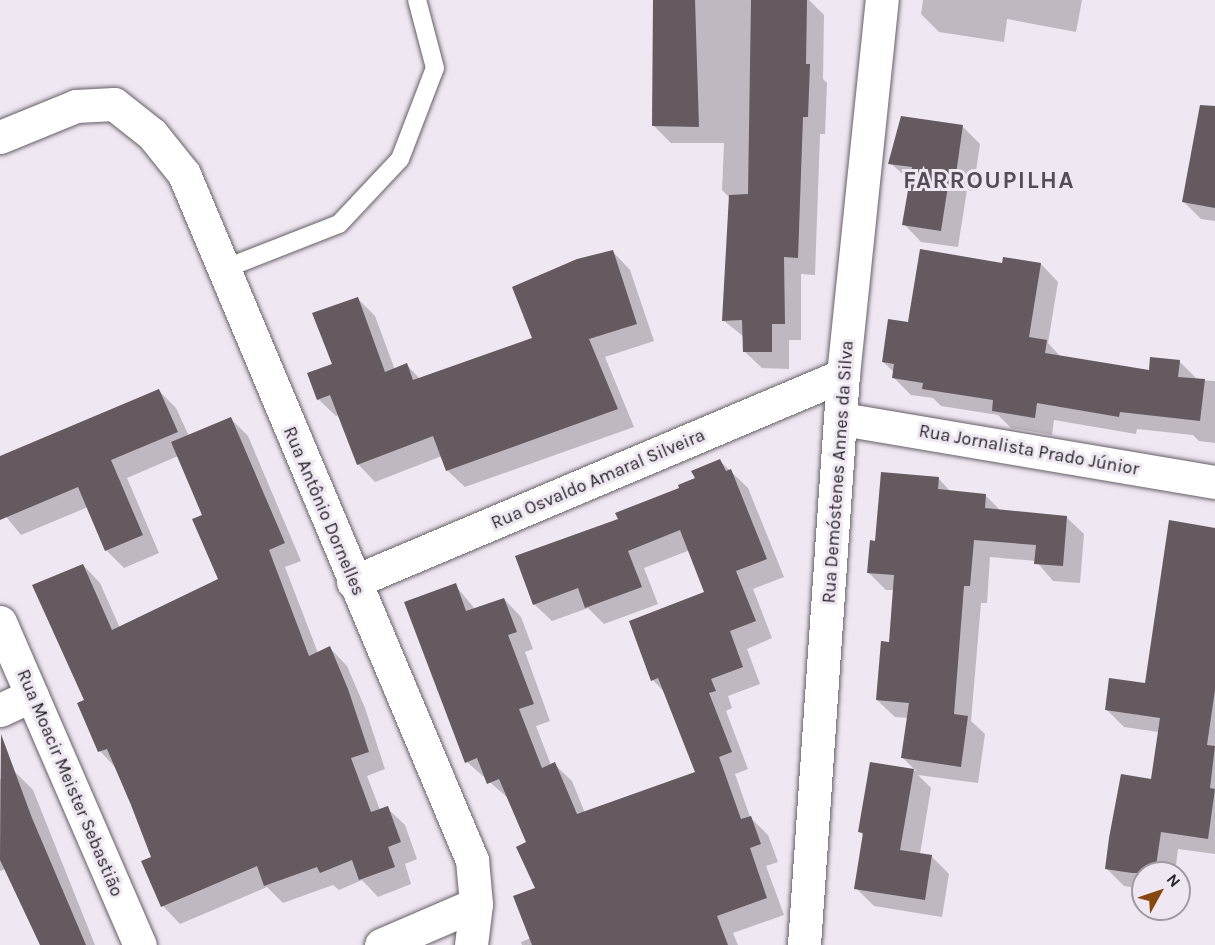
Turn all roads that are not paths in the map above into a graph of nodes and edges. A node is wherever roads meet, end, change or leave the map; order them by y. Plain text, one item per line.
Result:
1 (417, 0) edge
2 (882, 0) edge
3 (0, 137) edge
4 (224, 269) junction
5 (843, 375) junction
6 (842, 419) junction
7 (1215, 482) edge
8 (353, 582) junction
9 (0, 621) edge
10 (32, 695) junction
11 (0, 710) edge
12 (476, 904) junction
13 (140, 945) edge
14 (381, 945) edge
15 (471, 945) edge
16 (804, 945) edge

1 - 4 lane
2 - 5 street, Rua Demóstenes Annes da Silva
3 - 4 street, Rua Antônio Dornelles
4 - 8 street, Rua Antônio Dornelles
5 - 6 street, Rua Demóstenes Annes da Silva
5 - 8 street, Rua Osvaldo Amaral Silveira
6 - 7 street, Rua Jornalista Prado Júnior
6 - 16 street, Rua Demóstenes Annes da Silva
8 - 12 street, Rua Antônio Dornelles
9 - 10 street, Rua Moacir Meister Sebastião
10 - 11 street
10 - 13 street, Rua Moacir Meister Sebastião
12 - 14 street
12 - 15 street, Rua Antônio Dornelles

